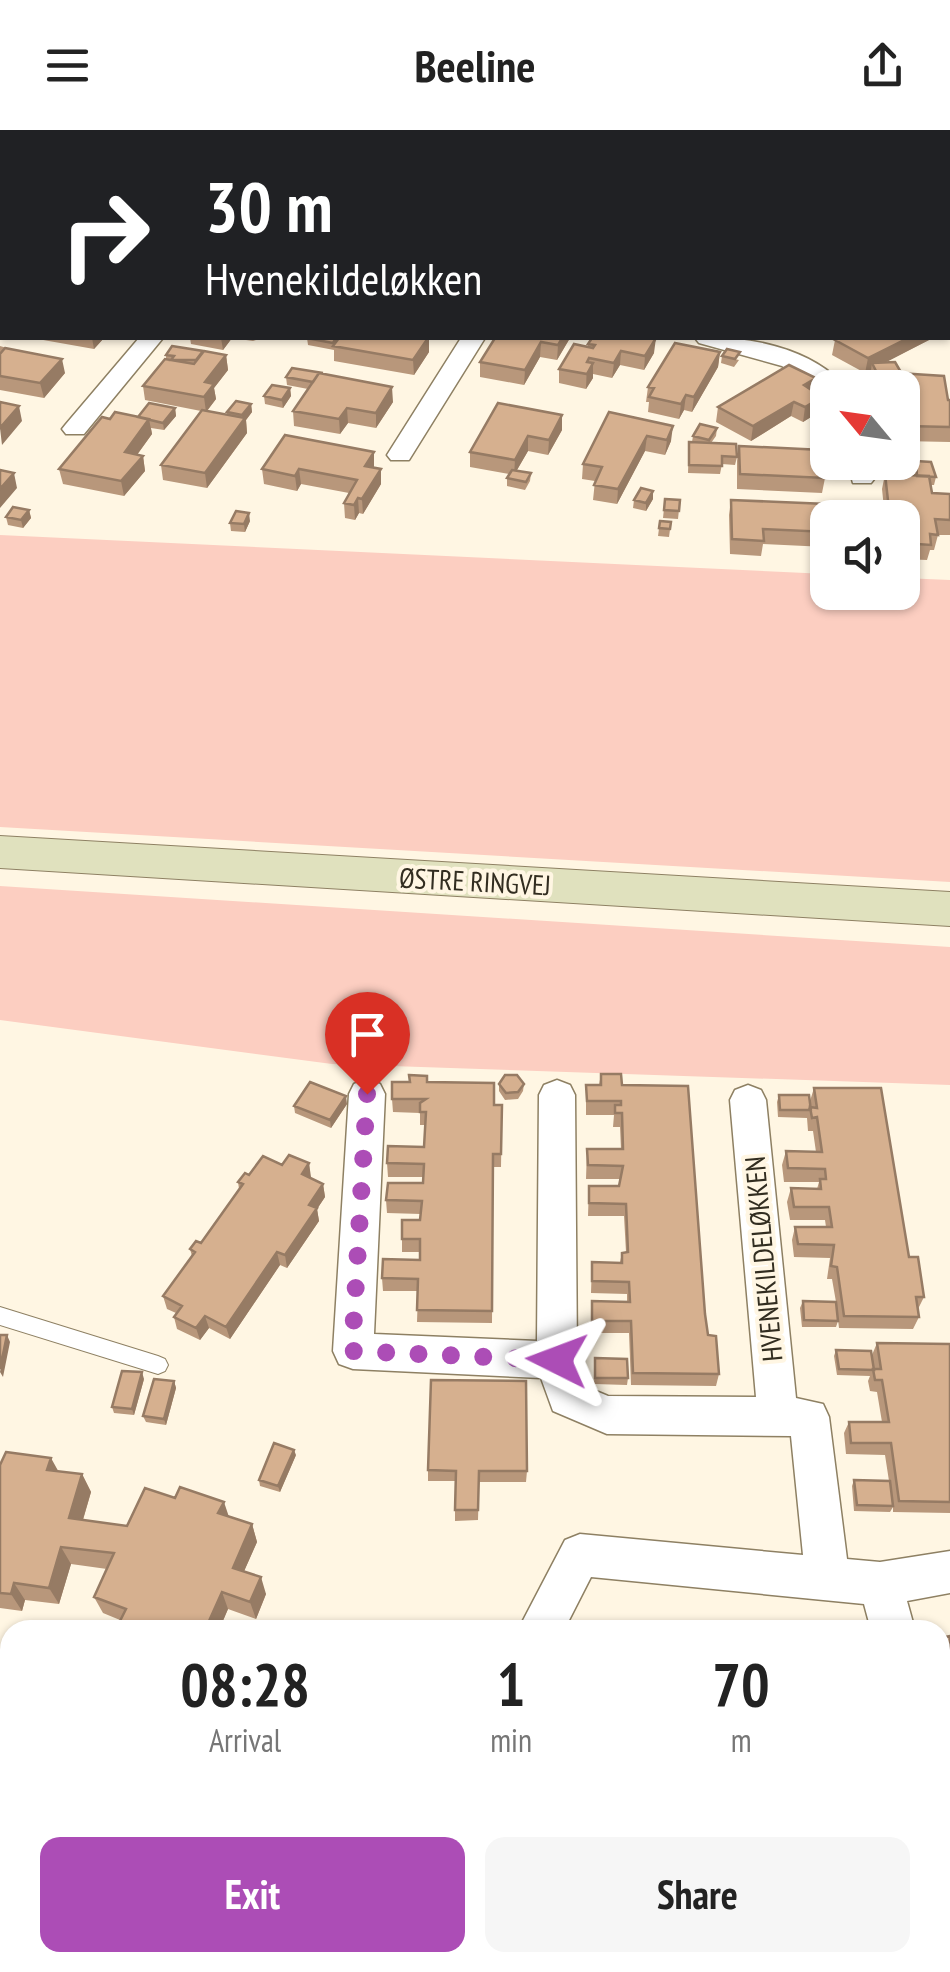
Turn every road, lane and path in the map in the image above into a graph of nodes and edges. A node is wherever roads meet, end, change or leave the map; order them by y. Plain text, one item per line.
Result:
1 (149, 340) edge
2 (472, 340) edge
3 (715, 340) edge
4 (812, 370) edge
5 (75, 429) dead end
6 (400, 454) dead end
7 (0, 852) edge
8 (950, 909) edge
9 (367, 1094) dead end
10 (557, 1095) dead end
11 (748, 1100) dead end
12 (0, 1316) edge
13 (557, 1360) junction
14 (158, 1366) dead end
15 (778, 1417) junction
16 (950, 1572) edge
17 (827, 1576) junction
18 (880, 1584) junction
19 (545, 1620) edge
20 (891, 1620) edge

1 - 5 street
2 - 6 street
3 - 4 street
7 - 8 main road, ØSTRE RINGVEJ
9 - 13 street
10 - 13 street
11 - 15 street, HVENEKILDELØKKEN
12 - 14 lane
13 - 15 street
15 - 17 street
16 - 18 street
17 - 18 street
17 - 19 street
18 - 20 street

